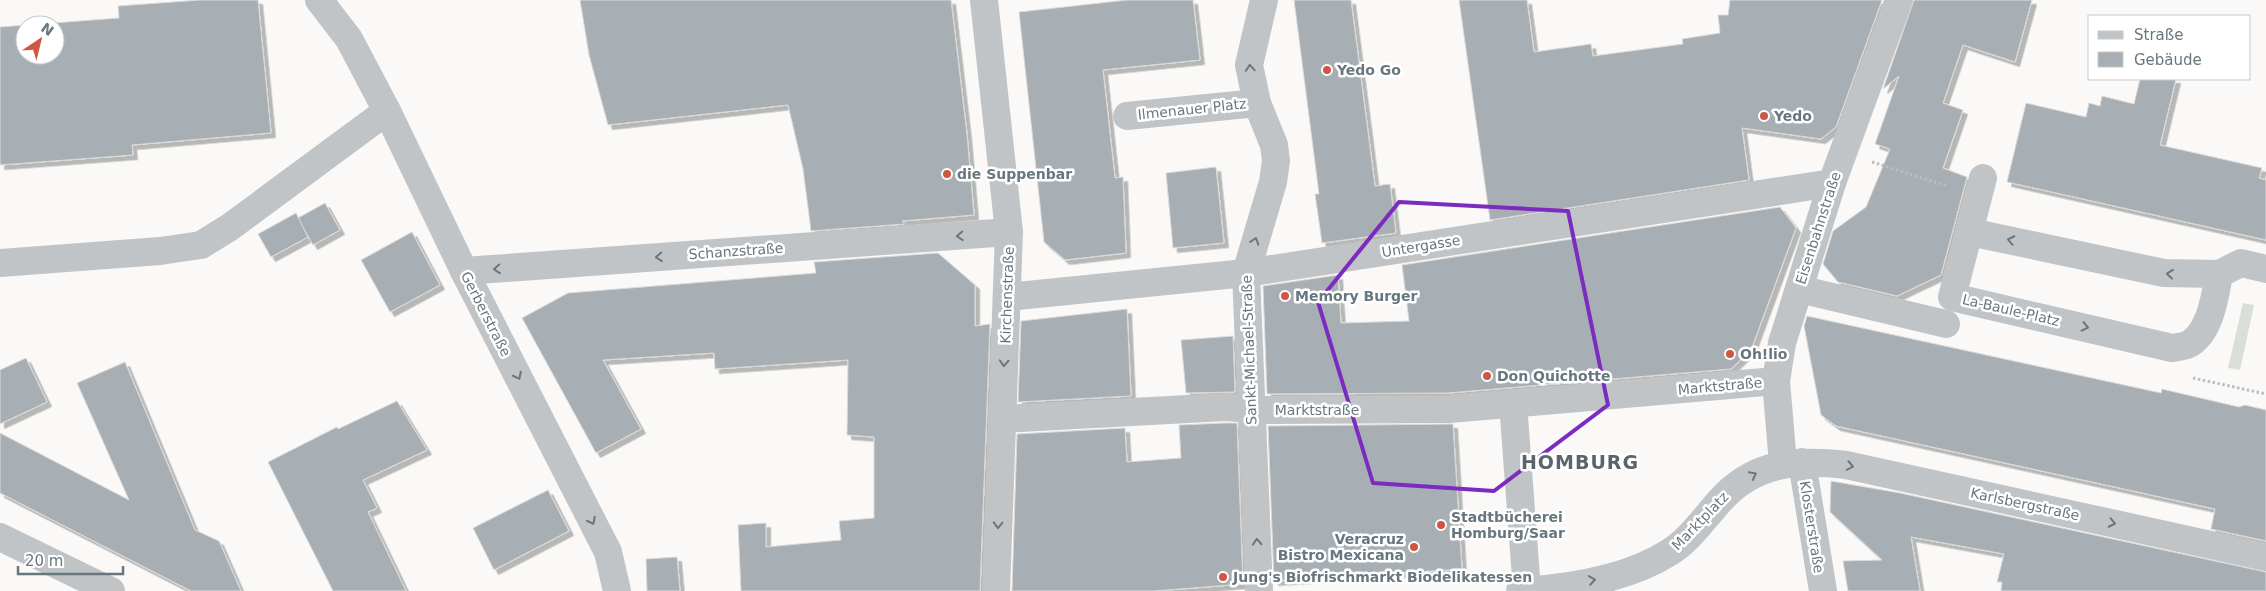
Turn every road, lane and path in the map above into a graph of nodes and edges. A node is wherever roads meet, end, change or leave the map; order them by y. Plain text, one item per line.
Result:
1 (319, 0) edge
2 (337, 0) edge
3 (984, 0) edge
4 (1264, 0) edge
5 (1899, 0) edge
6 (349, 39) junction
7 (1257, 103) junction
8 (387, 111) junction
9 (1127, 116) dead end
10 (1844, 151) junction
11 (1832, 183) junction
12 (1981, 186) joint
13 (1009, 232) junction
14 (1970, 232) junction
15 (0, 263) edge
16 (2266, 269) edge
17 (464, 271) junction
18 (1246, 273) junction
19 (2219, 274) junction
20 (1799, 289) junction
21 (1008, 297) junction
22 (1946, 324) dead end
23 (1776, 381) junction
24 (1514, 403) junction
25 (1250, 409) junction
26 (1001, 419) junction
27 (1793, 463) junction
28 (0, 537) edge
29 (2266, 557) edge
30 (111, 591) edge
31 (617, 591) edge
32 (996, 591) edge
33 (1259, 591) edge
34 (1520, 591) edge
35 (1527, 591) edge
36 (1823, 591) edge

1 - 6 street, Gerberstraße
2 - 6 street, Gerberstraße
3 - 13 street, Kirchenstraße
7 -> 4 street, Sankt-Michael-Straße
5 - 10 street, Eisenbahnstraße
6 - 8 street, Gerberstraße
7 - 9 street, Ilmenauer Platz
18 -> 7 street, Sankt-Michael-Straße
8 - 15 street
8 - 17 street, Gerberstraße
10 - 11 street, Eisenbahnstraße
10 - 12 path
11 - 18 street, Untergasse
11 - 20 street, Eisenbahnstraße
12 - 14 street
13 -> 17 street, Schanzstraße
13 - 21 street, Kirchenstraße
19 -> 14 street
14 -> 19 street, La-Baule-Platz
16 - 19 street
17 -> 31 street, Gerberstraße
18 - 21 street, Untergasse
18 - 25 street, Sankt-Michael-Straße
20 - 22 street
20 - 23 street, Eisenbahnstraße
21 -> 26 street, Kirchenstraße
23 - 24 street, Marktstraße
23 - 27 street, Eisenbahnstraße
24 - 25 street, Marktstraße
24 - 35 street
25 - 26 street, Marktstraße
33 -> 25 street, Sankt-Michael-Straße
26 -> 32 street, Kirchenstraße
27 -> 29 street, Karlsbergstraße
35 -> 27 street, Marktplatz
27 - 36 street, Klosterstraße
28 - 30 street
34 - 35 street, Marktplatz

